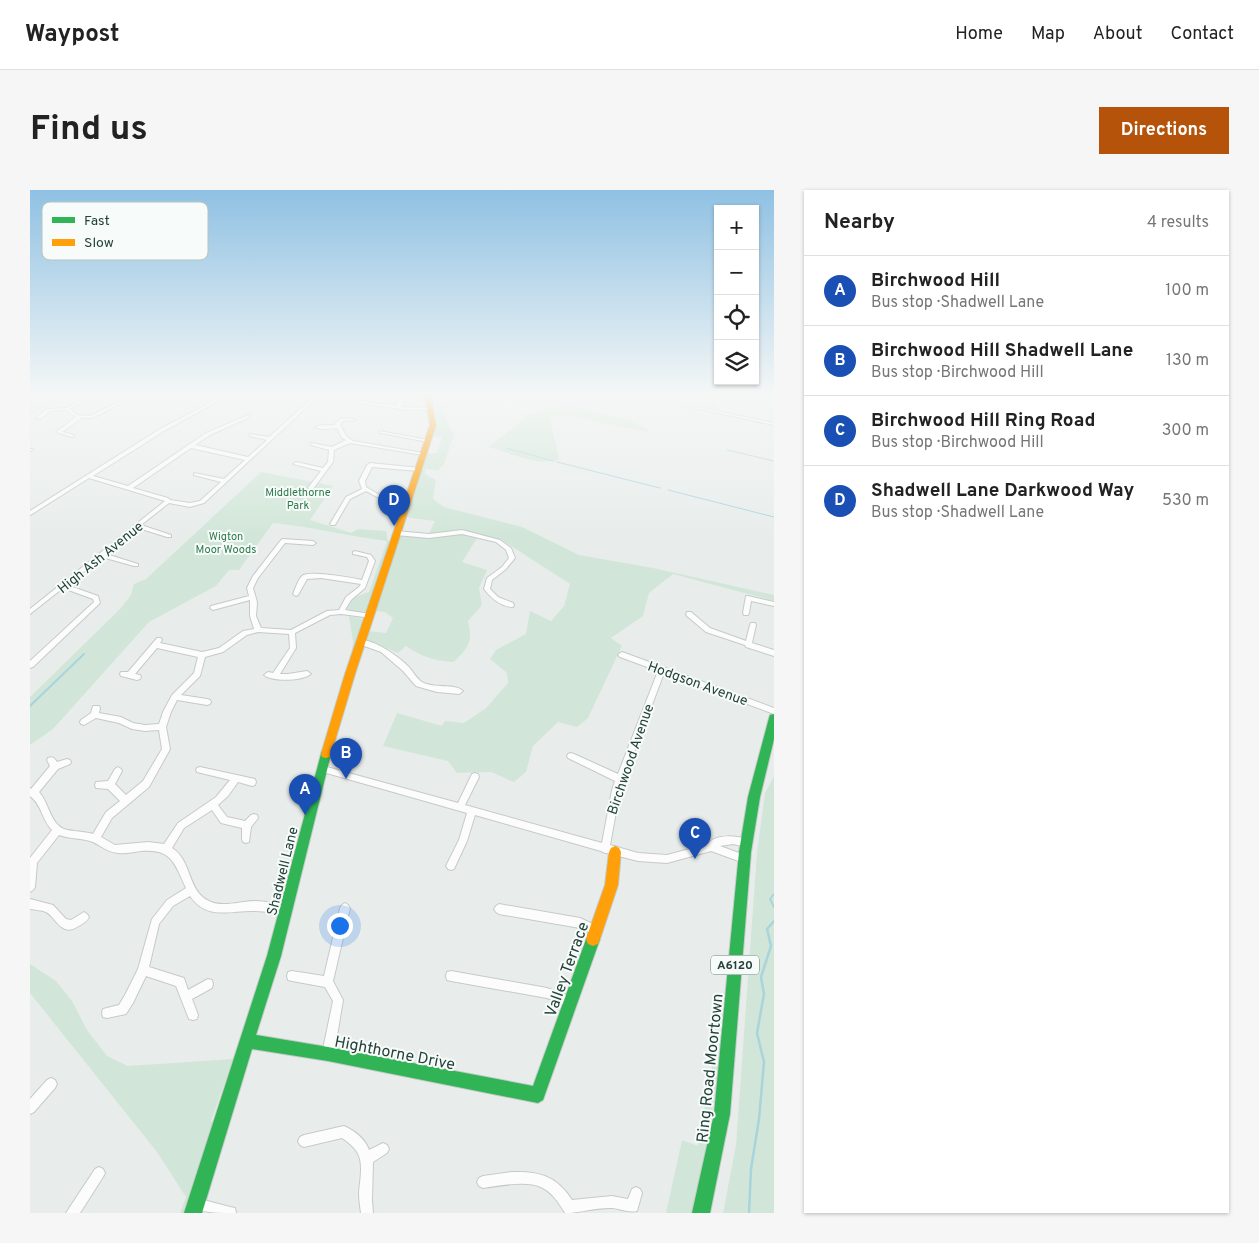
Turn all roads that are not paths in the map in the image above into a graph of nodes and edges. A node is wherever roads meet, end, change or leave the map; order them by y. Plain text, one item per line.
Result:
1 (144, 441) edge
2 (200, 441) edge
3 (268, 441) edge
4 (348, 441) edge
5 (352, 441) edge
6 (428, 441) edge
7 (313, 444) dead end
8 (191, 446) junction
9 (332, 449) junction
10 (423, 454) junction
11 (249, 458) junction
12 (296, 464) dead end
13 (418, 469) junction
14 (323, 470) junction
15 (196, 474) dead end
16 (88, 476) junction
17 (225, 481) junction
18 (129, 488) junction
19 (311, 488) dead end
20 (366, 490) junction
21 (407, 498) junction
22 (168, 502) junction
23 (31, 511) edge
24 (333, 524) dead end
25 (138, 526) junction
26 (393, 535) junction
27 (169, 536) dead end
28 (312, 544) dead end
29 (355, 553) dead end
30 (103, 555) junction
31 (136, 565) dead end
32 (364, 582) junction
33 (63, 586) junction
34 (296, 594) dead end
35 (253, 598) junction
36 (774, 604) edge
37 (511, 605) dead end
38 (213, 608) dead end
39 (30, 612) edge
40 (341, 612) junction
41 (746, 613) dead end
42 (689, 614) dead end
43 (370, 616) junction
44 (753, 625) dead end
45 (258, 630) junction
46 (292, 632) junction
47 (361, 642) junction
48 (748, 644) junction
49 (774, 653) edge
50 (622, 655) dead end
51 (202, 656) junction
52 (30, 665) edge
53 (662, 670) junction
54 (307, 674) dead end
55 (131, 676) dead end
56 (458, 690) dead end
57 (175, 697) junction
58 (207, 702) dead end
59 (774, 711) edge
60 (774, 718) edge
61 (84, 722) dead end
62 (162, 727) junction
63 (771, 746) edge
64 (571, 756) dead end
65 (769, 758) edge
66 (67, 762) dead end
67 (323, 769) junction
68 (200, 770) dead end
69 (118, 771) dead end
70 (475, 777) dead end
71 (236, 778) junction
72 (620, 779) junction
73 (252, 782) dead end
74 (99, 785) dead end
75 (110, 785) junction
76 (31, 792) edge
77 (126, 801) junction
78 (214, 806) junction
79 (460, 807) junction
80 (472, 810) junction
81 (254, 818) dead end
82 (247, 825) junction
83 (57, 830) junction
84 (95, 839) junction
85 (246, 839) dead end
86 (746, 843) junction
87 (711, 847) junction
88 (166, 849) junction
89 (610, 850) junction
90 (744, 859) junction
91 (32, 861) edge
92 (455, 863) dead end
93 (30, 887) edge
94 (192, 890) junction
95 (30, 904) edge
96 (345, 908) dead end
97 (499, 908) dead end
98 (286, 911) junction
99 (84, 917) dead end
100 (596, 930) junction
101 (143, 970) junction
102 (292, 976) dead end
103 (451, 976) dead end
104 (328, 982) junction
105 (208, 984) dead end
106 (186, 996) junction
107 (570, 1002) junction
108 (107, 1013) dead end
109 (193, 1015) dead end
110 (247, 1041) junction
111 (328, 1054) junction
112 (51, 1084) dead end
113 (538, 1095) joint
114 (30, 1108) edge
115 (304, 1141) dead end
116 (383, 1149) dead end
117 (367, 1158) junction
118 (99, 1173) dead end
119 (483, 1182) dead end
120 (636, 1193) dead end
121 (194, 1208) edge
122 (570, 1210) edge
123 (72, 1213) edge
124 (230, 1213) edge
125 (367, 1213) edge
126 (702, 1213) edge

1 - 16 street
2 - 8 street
3 - 11 street
4 - 9 street
5 - 10 street
6 - 10 main road, Shadwell Lane
7 - 9 street
8 - 11 street
8 - 18 street
9 - 14 street
10 - 13 main road, Shadwell Lane
11 - 17 street
12 - 14 street
13 - 20 street
13 - 21 main road, Shadwell Lane
14 - 19 street
15 - 17 street
16 - 18 street
16 - 23 street
17 - 22 street
18 - 22 street
20 - 21 street
20 - 24 street
21 - 26 main road, Shadwell Lane
22 - 25 street, High Ash Avenue
25 - 27 street
25 - 30 street, High Ash Avenue
26 - 37 street
26 - 43 main road, Shadwell Lane
28 - 35 street
29 - 32 street
30 - 31 street
30 - 33 street, High Ash Avenue
32 - 34 street
32 - 40 street
33 - 39 street, High Ash Avenue
33 - 52 street
35 - 38 street
35 - 45 street
36 - 41 street
40 - 43 street
40 - 46 street
42 - 48 street
43 - 47 main road, Shadwell Lane
44 - 48 street
45 - 46 street
45 - 51 street
46 - 54 street
47 - 56 street
47 - 67 main road, Shadwell Lane
48 - 49 street
50 - 53 street, Hodgson Avenue
51 - 55 street
51 - 57 street
53 - 59 street, Hodgson Avenue
53 - 72 street, Birchwood Avenue
57 - 58 street
57 - 62 street
60 - 63 main road, Ring Road Moortown / A6120
61 - 62 street
62 - 77 street
63 - 65 main road, Ring Road Moortown / A6120
64 - 72 street
65 - 86 main road, Ring Road Moortown / A6120
66 - 76 street
67 - 79 street
67 - 98 main road, Shadwell Lane
68 - 71 street
69 - 75 street
70 - 79 street
71 - 73 street
71 - 78 street
72 - 89 street, Birchwood Avenue
74 - 75 street
75 - 77 street
76 - 83 street
77 - 84 street
78 - 82 street
78 - 88 street
79 - 80 street
80 - 89 street
80 - 92 street
81 - 82 street
82 - 85 street
83 - 84 street
83 - 91 street
84 - 88 street
86 - 87 street
86 - 90 main road, Ring Road Moortown / A6120
87 - 89 street
87 - 90 street
88 - 94 street
89 - 100 main road, Valley Terrace
90 - 126 main road, Ring Road Moortown / A6120
91 - 93 street
94 - 98 street
94 - 101 street
95 - 99 street
96 - 104 street
97 - 100 street
98 - 110 main road, Shadwell Lane
100 - 107 main road, Valley Terrace
101 - 106 street
101 - 108 street
102 - 104 street
103 - 107 street
104 - 111 street
105 - 106 street
106 - 109 street
107 - 113 main road, Valley Terrace
110 - 111 main road, Highthorne Drive
110 - 121 main road, Shadwell Lane
111 - 113 main road, Highthorne Drive
112 - 114 street
115 - 117 street
116 - 117 street
117 - 125 street
118 - 123 street
119 - 122 street
120 - 122 street
121 - 124 street

